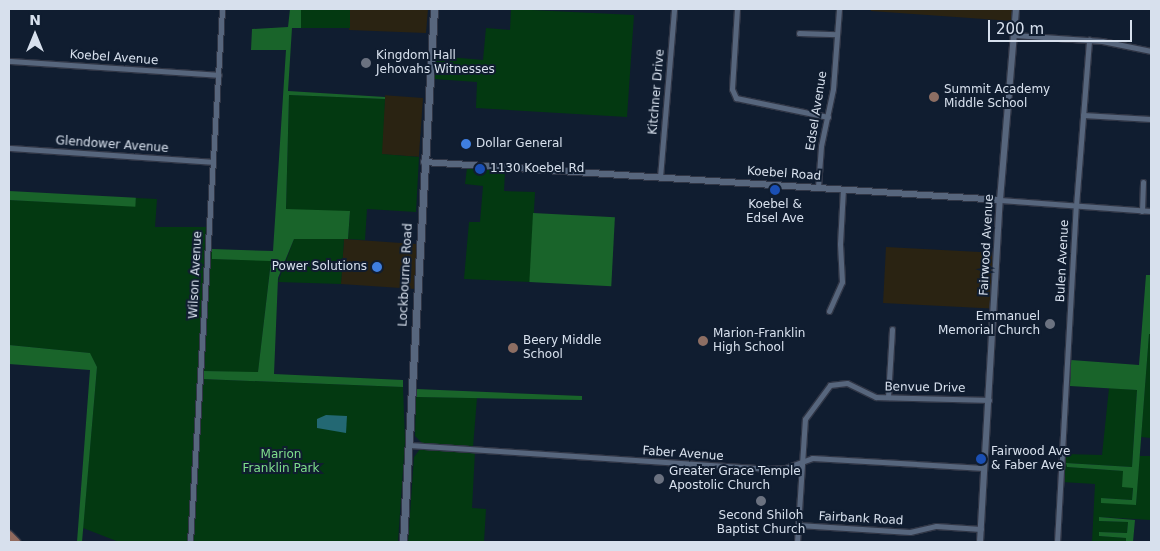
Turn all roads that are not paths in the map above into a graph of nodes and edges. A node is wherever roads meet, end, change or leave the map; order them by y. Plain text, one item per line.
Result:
1 (222, 9) edge
2 (434, 9) edge
3 (674, 9) edge
4 (737, 9) edge
5 (839, 9) edge
6 (1016, 9) edge
7 (798, 33) dead end
8 (837, 34) junction
9 (1014, 35) junction
10 (1090, 40) junction
11 (1151, 51) edge
12 (9, 61) edge
13 (219, 75) junction
14 (1083, 114) junction
15 (828, 118) junction
16 (1151, 119) edge
17 (9, 148) edge
18 (213, 162) junction
19 (424, 162) junction
20 (660, 176) junction
21 (1143, 182) dead end
22 (818, 187) junction
23 (842, 189) junction
24 (1000, 200) junction
25 (1076, 206) junction
26 (1142, 211) junction
27 (1151, 211) edge
28 (829, 311) dead end
29 (892, 329) dead end
30 (888, 398) junction
31 (989, 400) junction
32 (409, 445) junction
33 (802, 461) junction
34 (984, 468) junction
35 (798, 525) junction
36 (981, 529) junction
37 (9, 535) edge
38 (16, 542) edge
39 (190, 542) edge
40 (403, 542) edge
41 (797, 542) edge
42 (980, 542) edge
43 (1057, 542) edge

1 - 13 street, Wilson Avenue
2 - 19 main road, Lockbourne Road
3 - 20 street, Kitchner Drive
4 - 15 street
5 - 8 street, Edsel Avenue
6 - 9 street, Fairwood Avenue
7 - 8 street
8 - 15 street, Edsel Avenue
9 - 10 street
9 - 24 street, Fairwood Avenue
10 - 11 street
10 - 14 street, Bulen Avenue
12 - 13 street, Koebel Avenue
13 - 18 street, Wilson Avenue
14 - 16 street
14 - 25 street, Bulen Avenue
15 - 22 street, Edsel Avenue
17 - 18 street, Glendower Avenue
18 - 39 street, Wilson Avenue
19 - 20 street, Koebel Road
19 - 32 main road, Lockbourne Road
20 - 22 street, Koebel Road
21 - 26 street
22 - 23 street, Koebel Road
23 - 24 street, Koebel Road
23 - 28 street
24 - 25 street, Koebel Road
24 - 31 street, Fairwood Avenue
25 - 26 street, Koebel Road
25 - 43 street, Bulen Avenue
26 - 27 street, Koebel Road
29 - 30 street
30 - 31 street, Benvue Drive
30 - 33 street, Benvue Drive
31 - 34 street, Fairwood Avenue
32 - 33 street, Faber Avenue
32 - 40 main road, Lockbourne Road
33 - 34 street, Faber Avenue
33 - 35 street
34 - 36 street, Fairwood Avenue
35 - 36 street, Fairbank Road
35 - 41 street
36 - 42 street, Fairwood Avenue
37 - 38 main road

